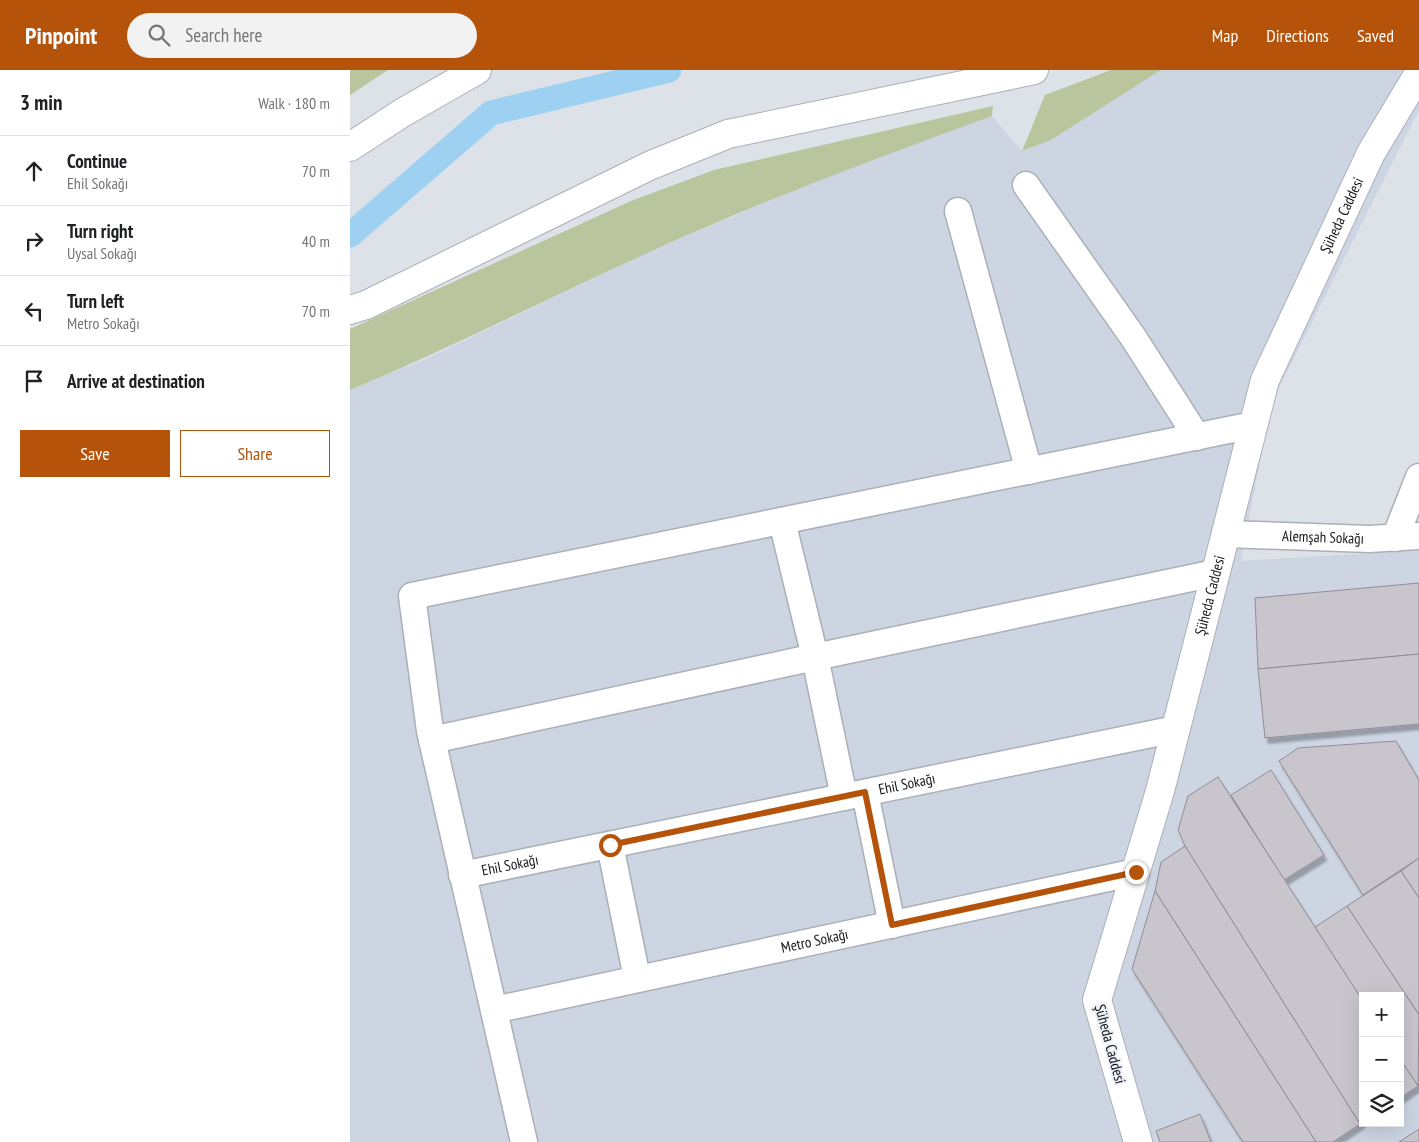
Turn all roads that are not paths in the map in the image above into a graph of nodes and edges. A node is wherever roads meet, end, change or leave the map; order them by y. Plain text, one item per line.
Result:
1 (477, 70) edge
2 (1034, 70) edge
3 (996, 73) edge
4 (1419, 73) edge
5 (350, 147) edge
6 (1026, 185) dead end
7 (958, 211) dead end
8 (350, 310) edge
9 (1253, 425) junction
10 (1197, 437) junction
11 (1029, 471) junction
12 (1419, 477) edge
13 (782, 521) junction
14 (1225, 534) junction
15 (1407, 537) edge
16 (1215, 573) junction
17 (814, 657) junction
18 (1176, 729) junction
19 (432, 740) junction
20 (855, 795) junction
21 (610, 845) junction
22 (1136, 872) junction
23 (462, 875) junction
24 (892, 925) junction
25 (636, 978) junction
26 (494, 1010) junction
27 (524, 1142) edge
28 (1138, 1142) edge

1 - 5 street
2 - 3 street
3 - 8 street
4 - 9 street, Şüheda Caddesi
6 - 10 street
7 - 11 street
9 - 10 street
9 - 14 street, Şüheda Caddesi
10 - 11 street
11 - 13 street
12 - 15 street
13 - 17 street
13 - 19 street
14 - 15 street, Alemşah Sokağı
14 - 16 street, Şüheda Caddesi
16 - 17 street
16 - 18 street, Şüheda Caddesi
17 - 19 street
17 - 20 street
18 - 20 street, Ehil Sokağı
18 - 22 street, Şüheda Caddesi
19 - 23 street
20 - 21 street, Ehil Sokağı
20 - 24 street
21 - 23 street, Ehil Sokağı
21 - 25 street
22 - 24 street, Metro Sokağı
22 - 28 street, Şüheda Caddesi
23 - 26 street
24 - 25 street, Metro Sokağı
25 - 26 street, Metro Sokağı
26 - 27 street

